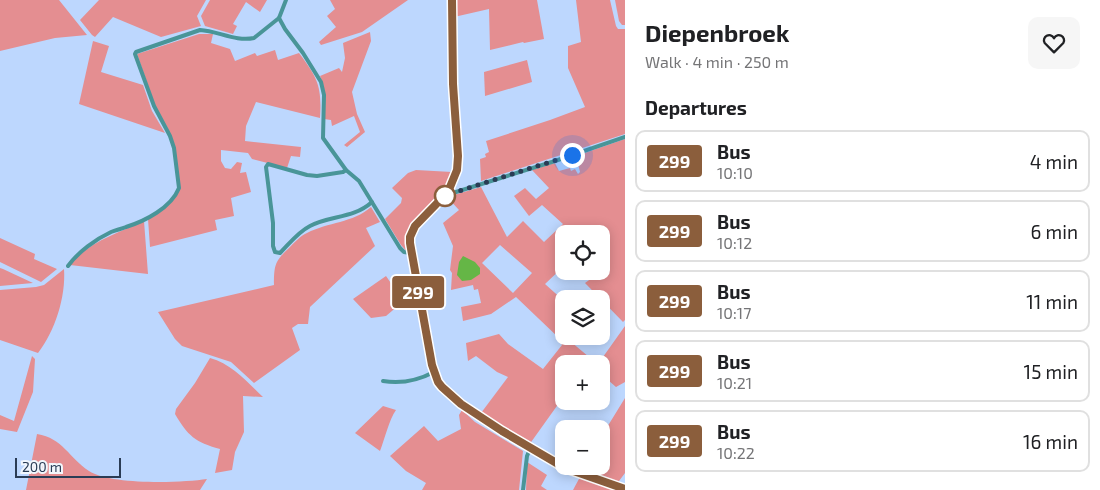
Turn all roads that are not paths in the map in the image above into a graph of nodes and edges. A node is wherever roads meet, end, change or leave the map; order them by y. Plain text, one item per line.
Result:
1 (286, 0) edge
2 (452, 0) edge
3 (280, 18) junction
4 (625, 137) edge
5 (346, 170) junction
6 (448, 192) junction
7 (372, 202) junction
8 (410, 253) junction
9 (68, 266) dead end
10 (434, 372) junction
11 (383, 381) dead end
12 (530, 449) junction
13 (625, 489) edge
14 (523, 490) edge

1 - 3 street
2 - 6 street
3 - 5 street
3 - 9 street
4 - 6 street
5 - 7 street
5 - 7 street
6 - 8 street
7 - 8 street
8 - 10 street
10 - 11 street
10 - 12 street
12 - 13 street
12 - 14 street

